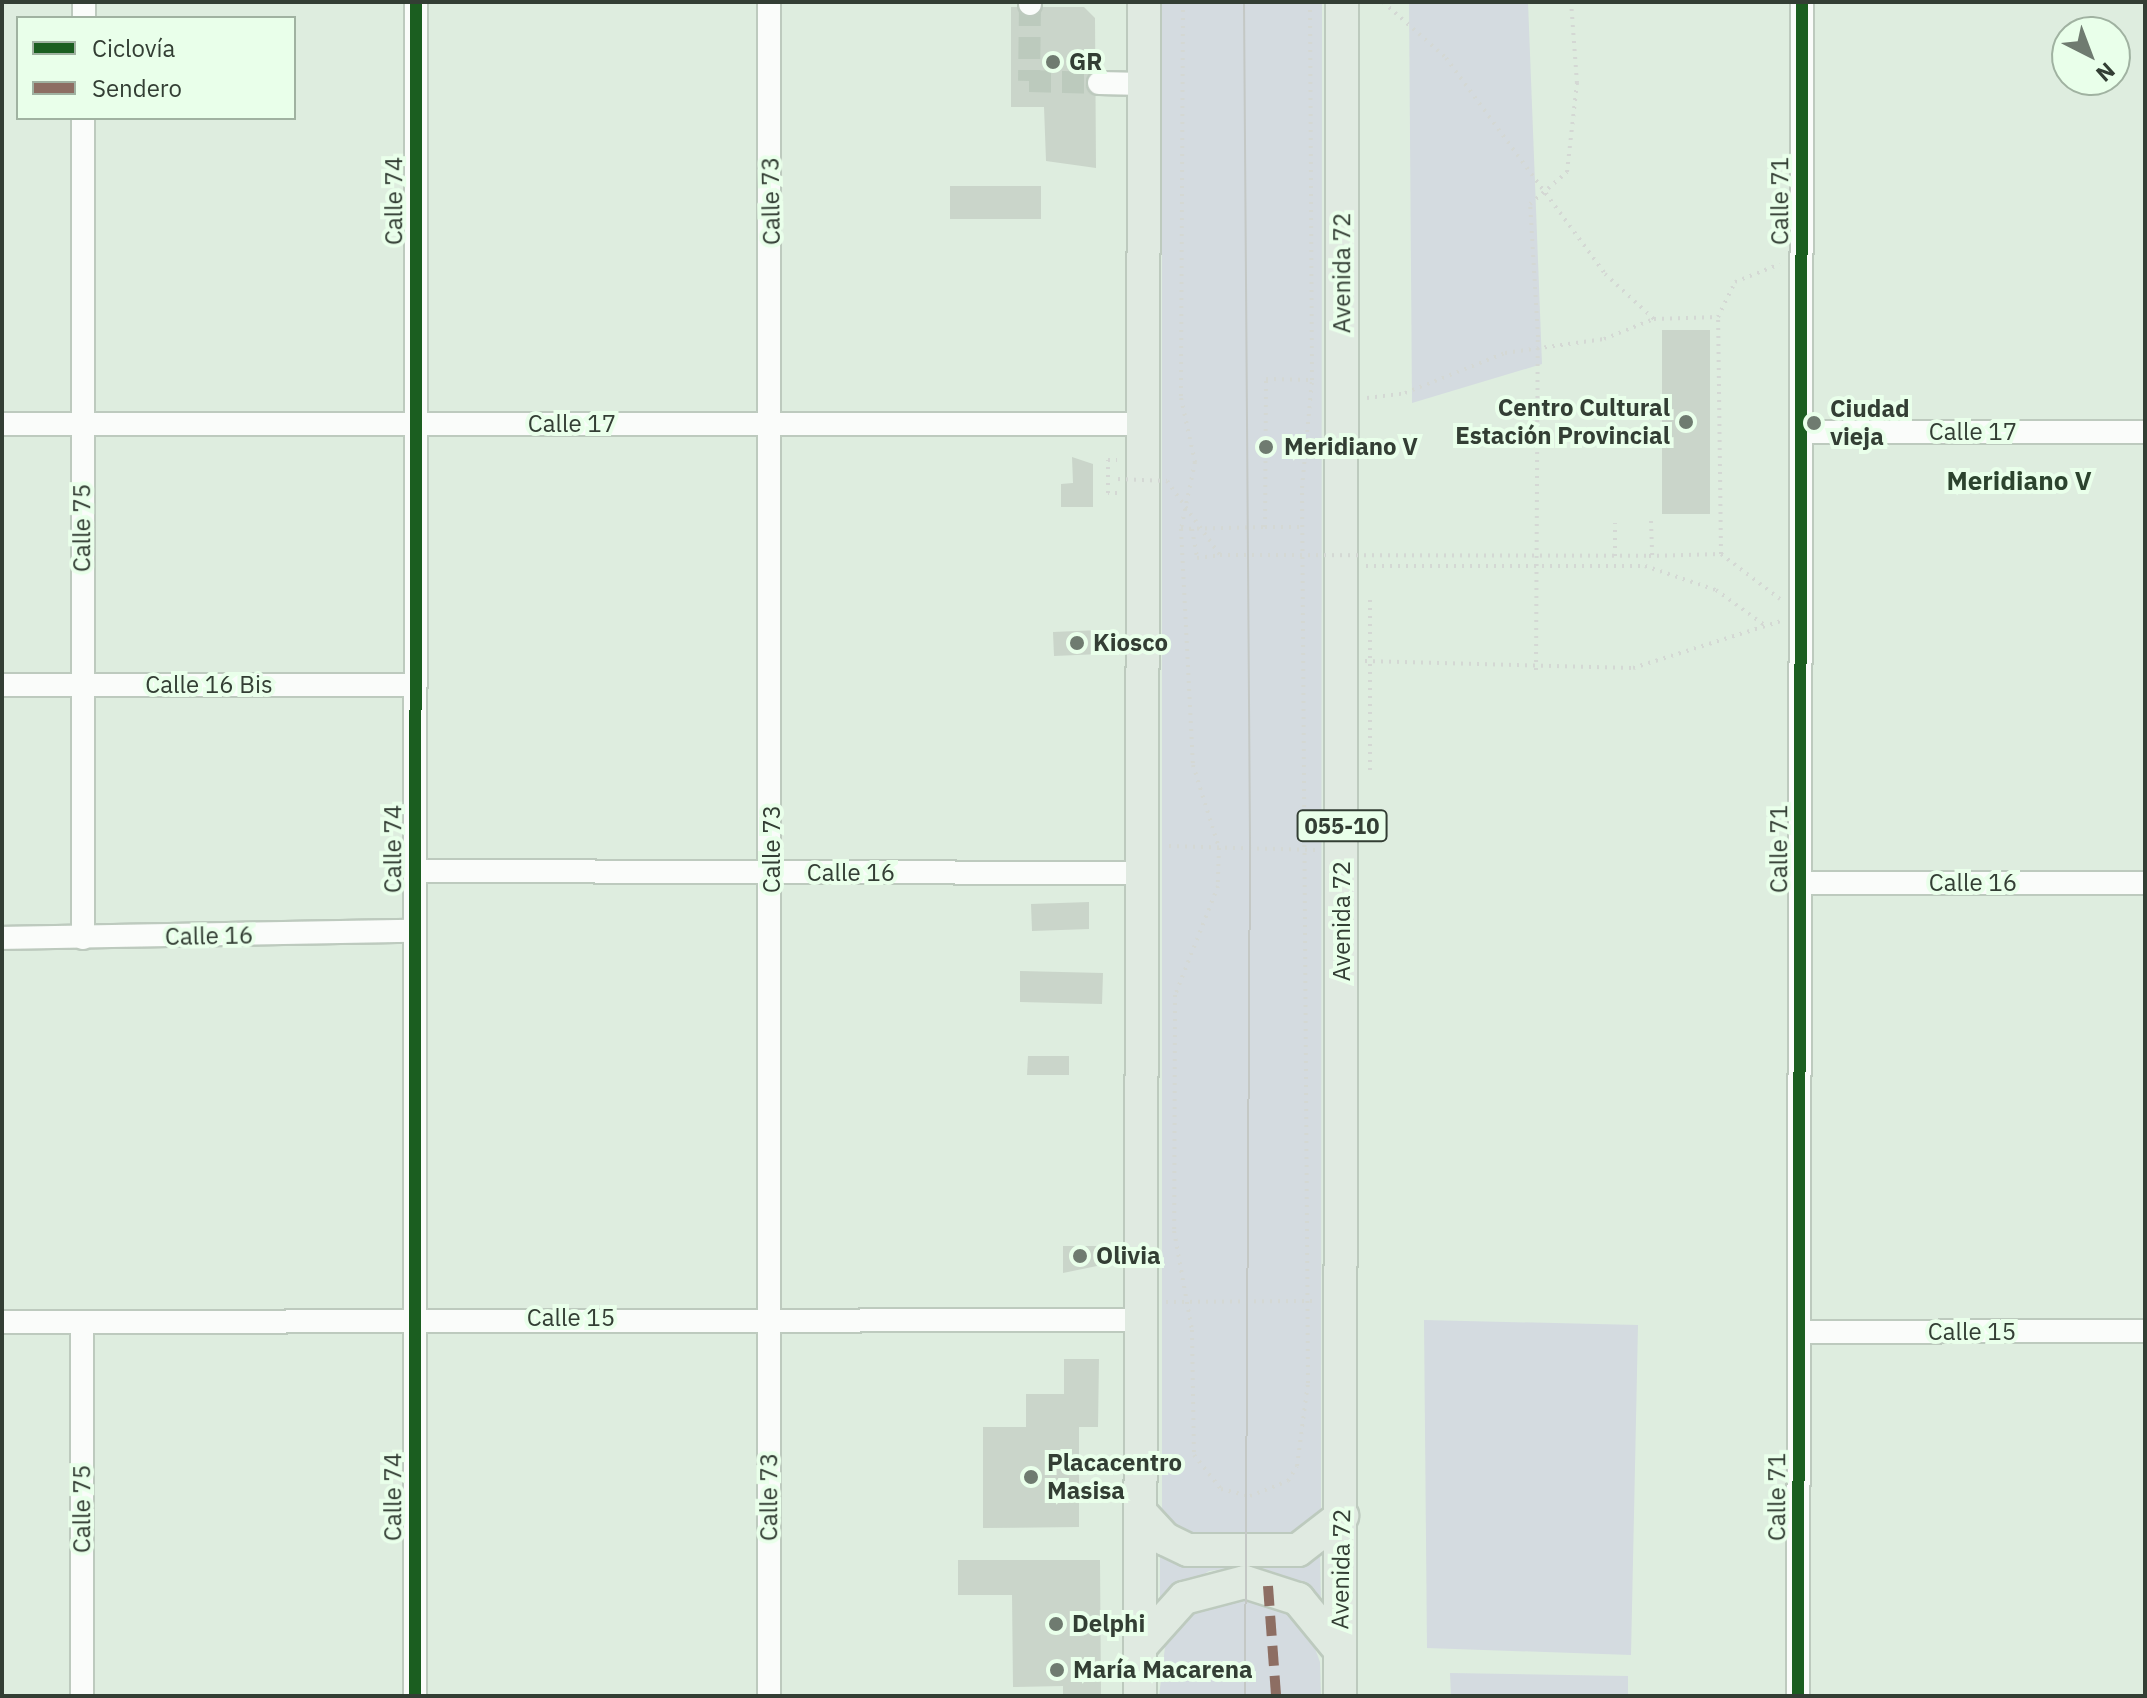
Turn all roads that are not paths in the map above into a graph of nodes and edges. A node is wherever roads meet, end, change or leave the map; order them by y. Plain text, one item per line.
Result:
1 (416, 2) edge
2 (769, 2) edge
3 (1144, 2) edge
4 (1342, 2) edge
5 (1802, 2) edge
6 (1099, 83) tunnel mouth
7 (1144, 84) junction
8 (83, 120) edge
9 (415, 423) junction
10 (2, 424) edge
11 (82, 424) junction
12 (1143, 424) junction
13 (773, 425) junction
14 (1802, 432) junction
15 (2145, 432) edge
16 (2, 685) edge
17 (83, 685) junction
18 (415, 685) junction
19 (1142, 859) junction
20 (415, 871) junction
21 (772, 873) junction
22 (1800, 883) junction
23 (2145, 883) edge
24 (415, 931) junction
25 (2, 938) edge
26 (83, 938) junction
27 (1141, 1312) junction
28 (768, 1317) junction
29 (415, 1319) junction
30 (2, 1322) edge
31 (82, 1323) junction
32 (2145, 1331) edge
33 (1799, 1332) junction
34 (1140, 1512) junction
35 (1342, 1516) junction
36 (1140, 1647) junction
37 (1339, 1649) junction
38 (82, 1696) edge
39 (415, 1696) edge
40 (769, 1696) edge
41 (1140, 1696) edge
42 (1340, 1696) edge
43 (1798, 1696) edge

1 - 9 street, Calle 74
2 - 13 street, Calle 73
3 - 7 highway
4 - 35 highway, Avenida 72 / 055-10
5 - 14 street, Calle 71
6 - 7 street
7 - 12 highway
8 - 11 street, Calle 75
9 - 11 street, Calle 17
9 - 13 street, Calle 17
9 - 18 street, Calle 74
10 - 11 street, Calle 17
11 - 17 street, Calle 75
12 - 13 street, Calle 17
12 - 19 highway
13 - 21 street, Calle 73
14 - 15 street, Calle 17
14 - 22 street, Calle 71
16 - 17 street, Calle 16 Bis
17 - 18 street, Calle 16 Bis
17 - 26 street, Calle 75
18 - 20 street, Calle 74
19 - 21 street, Calle 16
19 - 27 highway
20 - 21 street, Calle 16
20 - 24 street, Calle 74
21 - 28 street, Calle 73
22 - 23 street, Calle 16
22 - 33 street, Calle 71
24 - 26 street, Calle 16
24 - 29 street, Calle 74
25 - 26 street, Calle 16
27 - 28 street, Calle 15
27 - 34 highway
28 - 29 street, Calle 15
28 - 40 street, Calle 73
29 - 31 street, Calle 15
29 - 39 street, Calle 74
30 - 31 street, Calle 15
31 - 38 street, Calle 75
32 - 33 street, Calle 15
33 - 43 street, Calle 71
34 - 35 highway
34 - 36 highway
35 - 37 highway, Avenida 72 / 055-10
36 - 37 highway
36 - 41 highway
37 - 42 highway, Avenida 72 / 055-10

